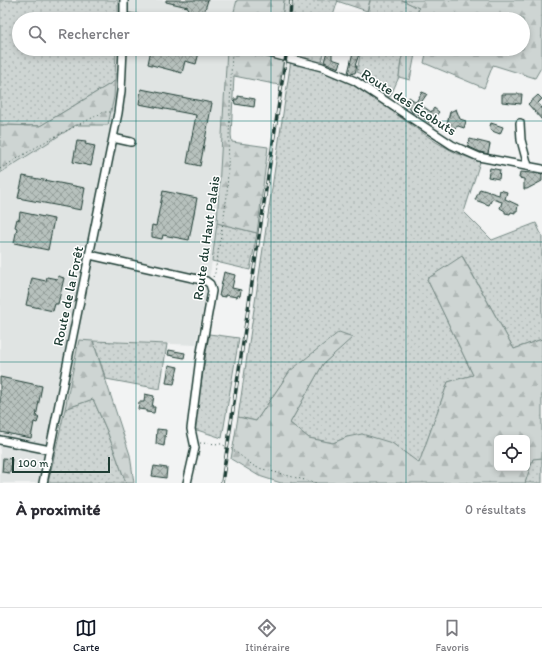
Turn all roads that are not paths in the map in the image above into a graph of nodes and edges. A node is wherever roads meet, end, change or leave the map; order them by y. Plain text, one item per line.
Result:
1 (124, 0) edge
2 (124, 12) edge
3 (123, 56) edge
4 (282, 56) edge
5 (520, 123) dead end
6 (113, 138) junction
7 (131, 142) dead end
8 (528, 166) junction
9 (542, 169) edge
10 (90, 255) junction
11 (0, 440) edge
12 (50, 450) junction
13 (43, 483) edge
14 (187, 483) edge

1 - 2 street
3 - 6 street, Route de la Forêt
4 - 8 street, Route des Écobuts
5 - 8 street
6 - 7 street
6 - 10 street, Route de la Forêt
8 - 9 street, Route des Écobuts
10 - 12 street, Route de la Forêt
10 - 14 street, Route du Haut Palais
11 - 12 street
12 - 13 street, Route de la Forêt

